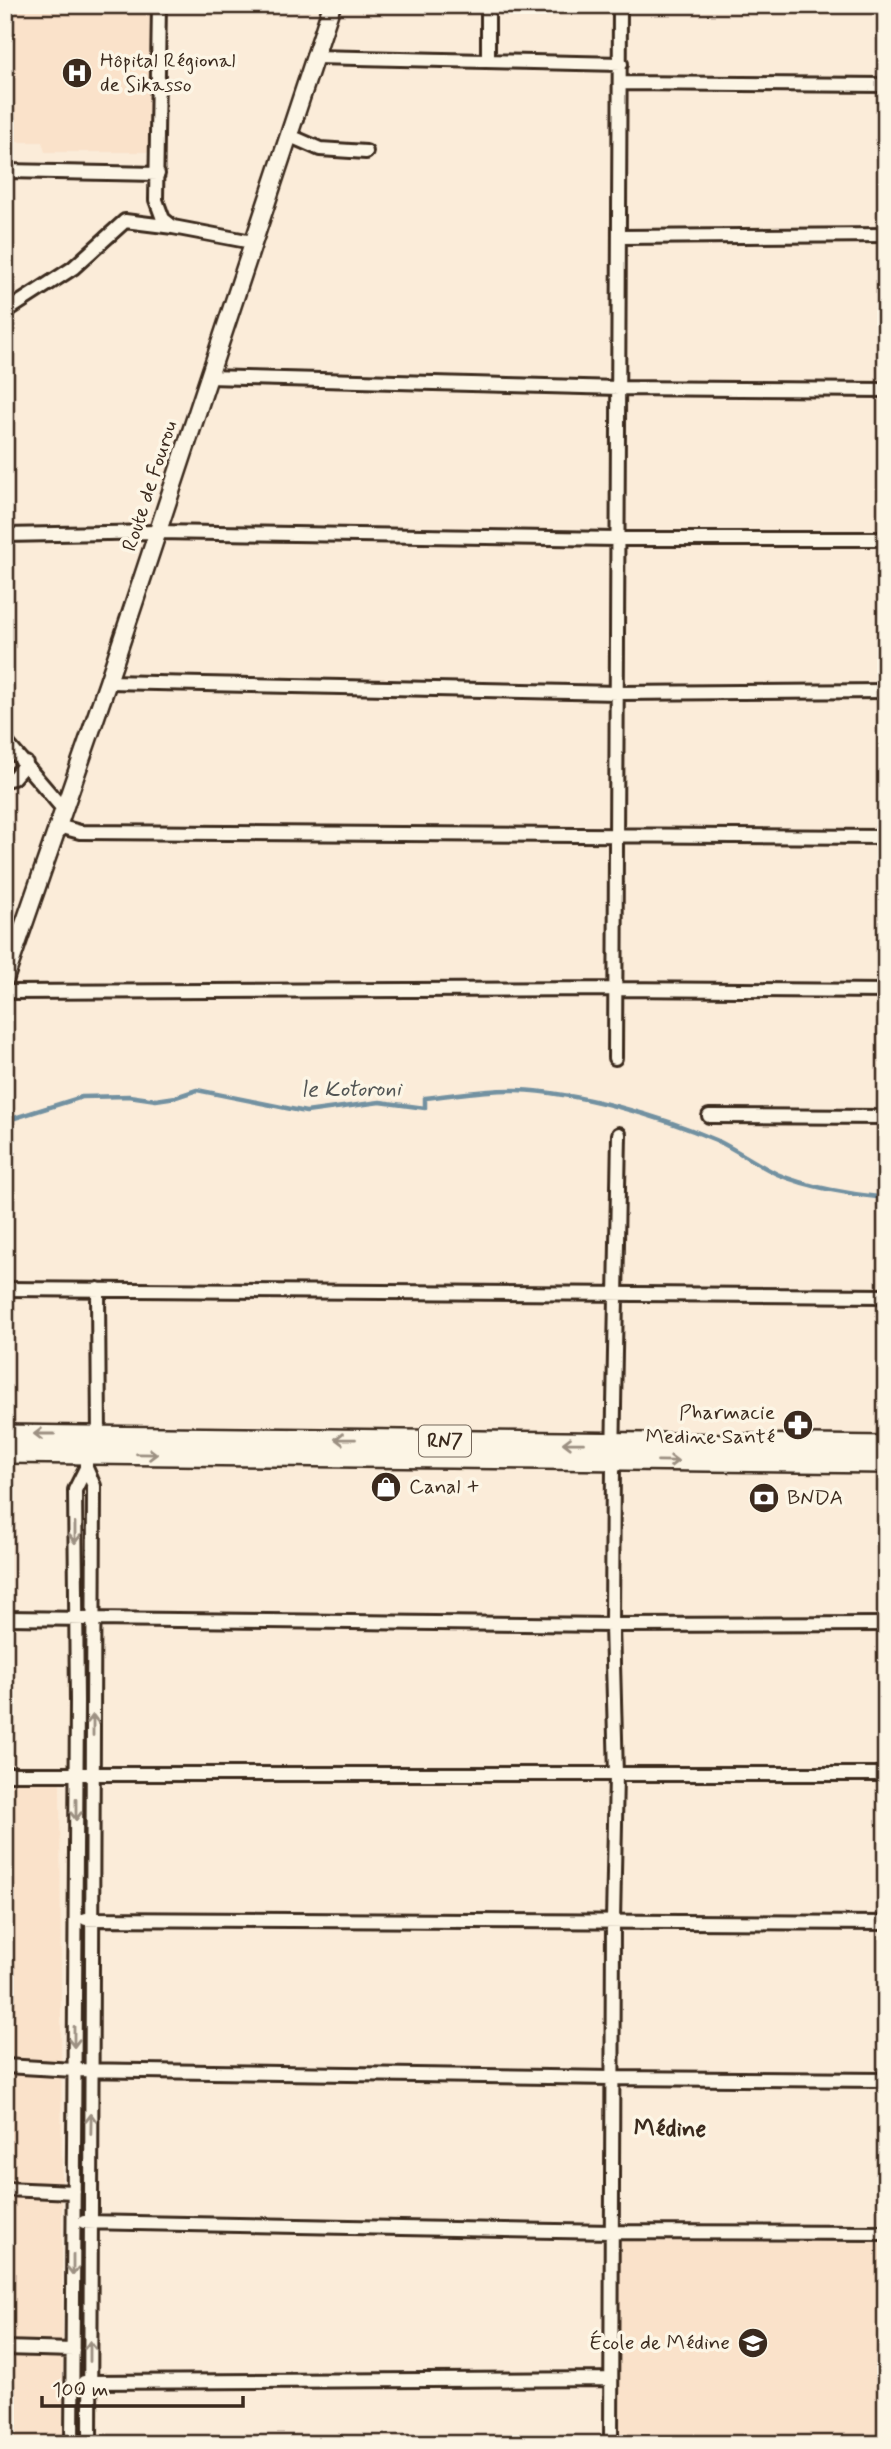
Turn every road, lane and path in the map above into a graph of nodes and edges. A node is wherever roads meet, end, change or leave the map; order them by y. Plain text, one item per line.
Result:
1 (159, 5) edge
2 (332, 5) edge
3 (488, 5) edge
4 (620, 5) edge
5 (315, 57) junction
6 (488, 61) junction
7 (621, 64) junction
8 (621, 83) junction
9 (886, 85) edge
10 (288, 135) junction
11 (366, 152) dead end
12 (5, 171) edge
13 (158, 174) junction
14 (173, 227) junction
15 (886, 235) edge
16 (620, 237) junction
17 (252, 242) junction
18 (5, 312) edge
19 (208, 377) junction
20 (619, 388) junction
21 (886, 390) edge
22 (157, 532) junction
23 (5, 536) edge
24 (617, 539) junction
25 (886, 539) edge
26 (108, 682) junction
27 (886, 691) edge
28 (618, 693) junction
29 (5, 741) edge
30 (26, 763) junction
31 (5, 780) edge
32 (64, 810) junction
33 (58, 826) junction
34 (615, 835) junction
35 (886, 837) edge
36 (5, 979) edge
37 (615, 989) junction
38 (886, 991) edge
39 (5, 992) edge
40 (615, 1058) dead end
41 (709, 1116) dead end
42 (886, 1117) edge
43 (619, 1134) dead end
44 (5, 1289) edge
45 (99, 1289) junction
46 (616, 1294) junction
47 (886, 1296) edge
48 (5, 1434) edge
49 (886, 1446) edge
50 (91, 1449) junction
51 (5, 1452) edge
52 (613, 1452) junction
53 (886, 1463) edge
54 (5, 1618) edge
55 (76, 1618) junction
56 (94, 1618) junction
57 (886, 1624) edge
58 (612, 1625) junction
59 (76, 1772) junction
60 (93, 1772) junction
61 (5, 1774) edge
62 (886, 1774) edge
63 (616, 1775) junction
64 (75, 1919) junction
65 (92, 1919) junction
66 (613, 1921) junction
67 (886, 1923) edge
68 (5, 2066) edge
69 (92, 2069) junction
70 (74, 2070) junction
71 (612, 2078) junction
72 (886, 2080) edge
73 (5, 2189) edge
74 (74, 2192) junction
75 (73, 2222) junction
76 (90, 2222) junction
77 (612, 2232) junction
78 (886, 2233) edge
79 (5, 2348) edge
80 (73, 2350) junction
81 (611, 2379) junction
82 (73, 2382) junction
83 (90, 2382) junction
84 (72, 2444) edge
85 (90, 2444) edge
86 (611, 2444) edge

1 - 13 street
2 - 5 main road, Route de Fourou
3 - 6 street
4 - 7 street
5 - 6 street
5 - 10 main road, Route de Fourou
6 - 7 street
7 - 8 street
8 - 9 street
8 - 16 street
10 - 11 street
10 - 17 main road, Route de Fourou
12 - 13 street
13 - 14 street
14 - 17 street
14 - 18 street
15 - 16 street
16 - 20 street
17 - 19 main road, Route de Fourou
19 - 20 street
19 - 22 main road, Route de Fourou
20 - 21 street
20 - 24 street
22 - 23 street
22 - 24 street
22 - 26 main road, Route de Fourou
24 - 25 street
24 - 28 street
26 - 28 street
26 - 32 main road, Route de Fourou
27 - 28 street
28 - 34 street
29 - 30 street
30 - 31 street
30 - 32 street
32 - 33 main road, Route de Fourou
33 - 34 street
33 - 36 main road, Route de Fourou
34 - 35 street
34 - 37 street
37 - 38 street
37 - 39 street
37 - 40 street
41 - 42 street
43 - 46 street
44 - 45 street
45 - 46 street
45 - 50 street
46 - 47 street
46 - 52 street
50 -> 48 highway, RN7
49 - 52 highway, RN7
50 - 51 highway, RN7
50 - 52 highway, RN7
50 -> 55 street
50 - 56 street
52 -> 53 highway, RN7
52 - 58 street
54 - 55 street
55 - 56 street
55 - 59 street
56 - 58 street
60 -> 56 street
57 - 58 street
58 - 63 street
59 - 60 street
59 - 61 street
59 -> 64 street
60 - 63 street
60 - 65 street
62 - 63 street
63 - 66 street
64 - 65 street
64 -> 70 street
65 - 66 street
65 - 69 street
66 - 67 street
66 - 71 street
68 - 70 street
69 - 70 street
69 - 71 street
76 -> 69 street
70 - 74 street
71 - 72 street
71 - 77 street
73 - 74 street
74 - 75 street
75 - 76 street
75 -> 80 street
76 - 77 street
83 -> 76 street
77 - 78 street
77 - 81 street
79 - 80 street
80 - 82 street
81 - 83 street
81 - 86 street
82 - 83 street
82 - 84 street
83 - 85 street

